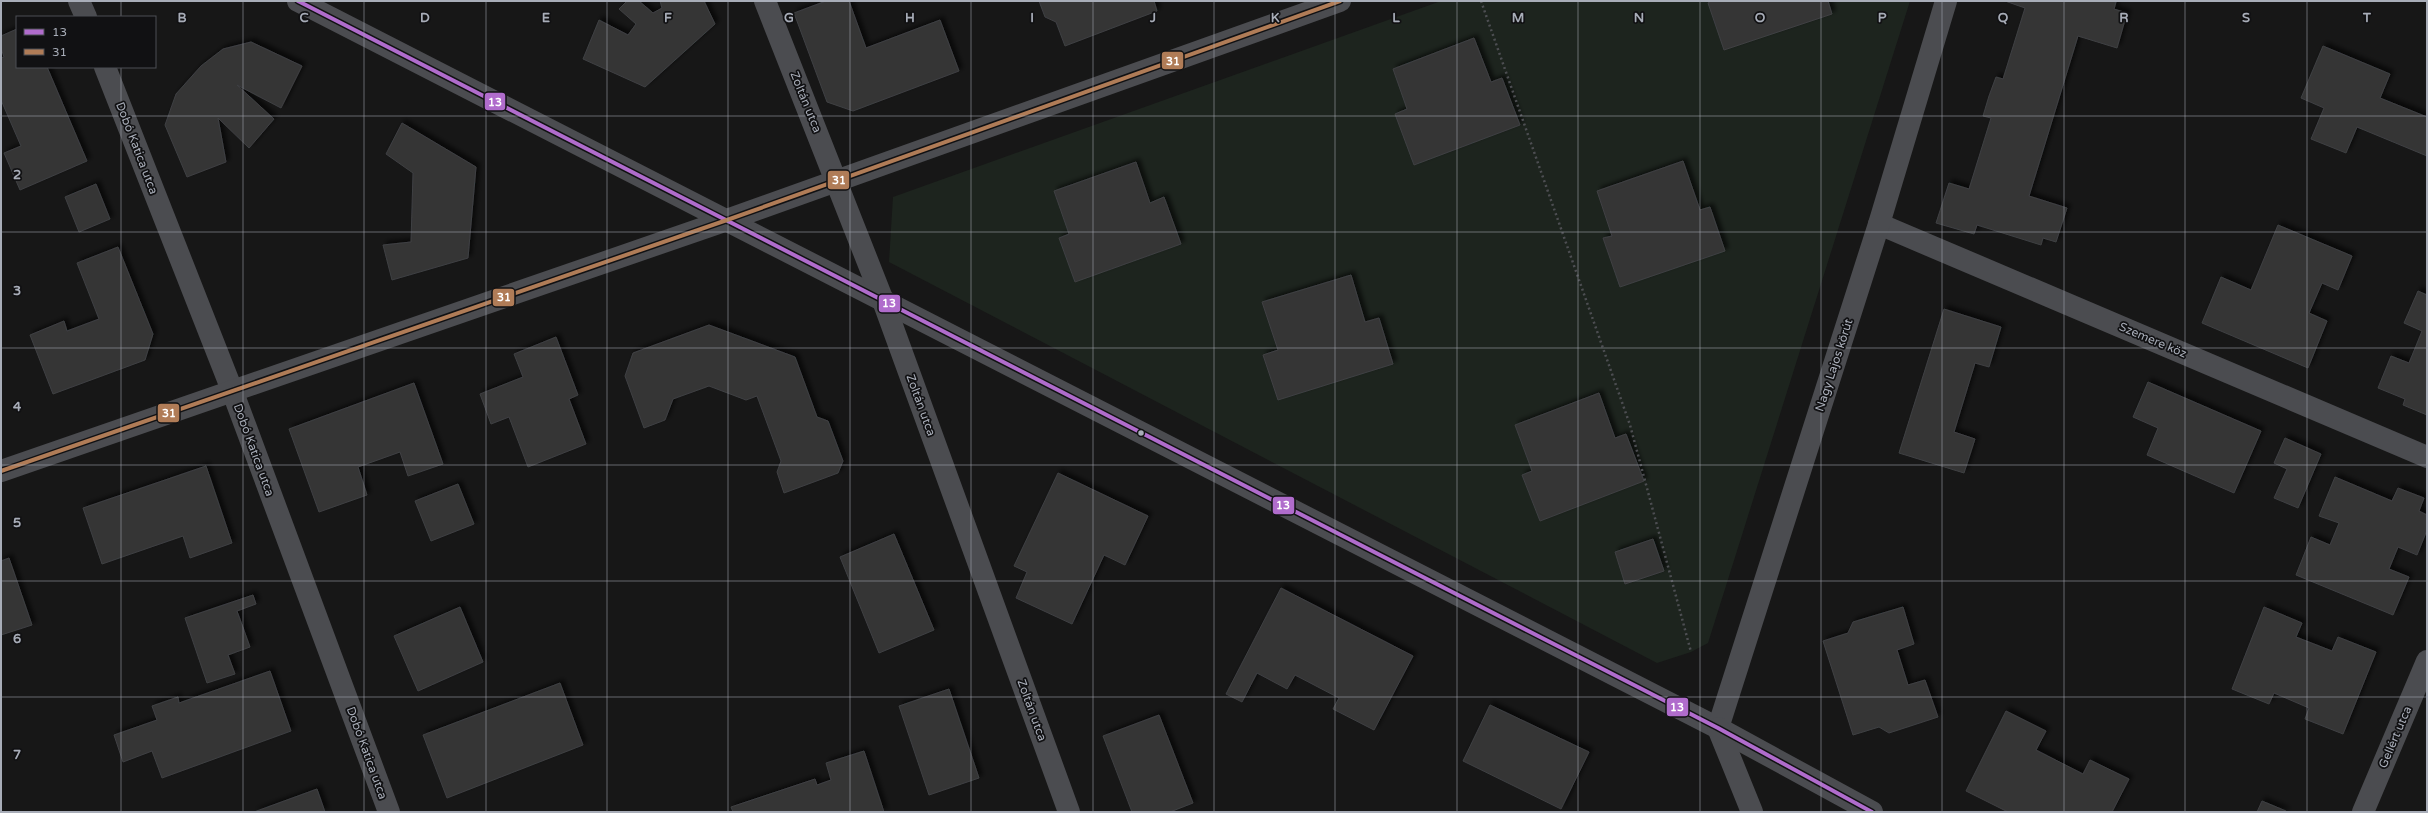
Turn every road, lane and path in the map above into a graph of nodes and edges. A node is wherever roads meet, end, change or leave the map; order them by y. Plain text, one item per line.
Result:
1 (79, 1) edge
2 (298, 1) edge
3 (765, 1) edge
4 (1340, 1) edge
5 (1481, 1) edge
6 (1946, 1) edge
7 (86, 16) edge
8 (105, 68) edge
9 (837, 181) junction
10 (727, 220) junction
11 (1879, 224) junction
12 (882, 298) junction
13 (232, 390) junction
14 (2427, 457) edge
15 (1, 470) edge
16 (1691, 652) dead end
17 (2427, 661) edge
18 (1718, 728) junction
19 (389, 812) edge
20 (1069, 812) edge
21 (1752, 812) edge
22 (1872, 812) edge
23 (2363, 812) edge

1 - 7 street
2 - 10 street
3 - 9 street, Zoltán utca
4 - 9 street
5 - 16 path
6 - 11 street, Nagy Lajos körút
8 - 13 street, Dobó Katica utca
9 - 10 street
9 - 12 street, Zoltán utca
10 - 12 street
10 - 13 street
11 - 14 street, Szemere köz
11 - 18 street, Nagy Lajos körút
12 - 18 street
12 - 20 street, Zoltán utca
13 - 15 street
13 - 19 street, Dobó Katica utca
17 - 23 street, Gellért utca
18 - 21 street
18 - 22 street

